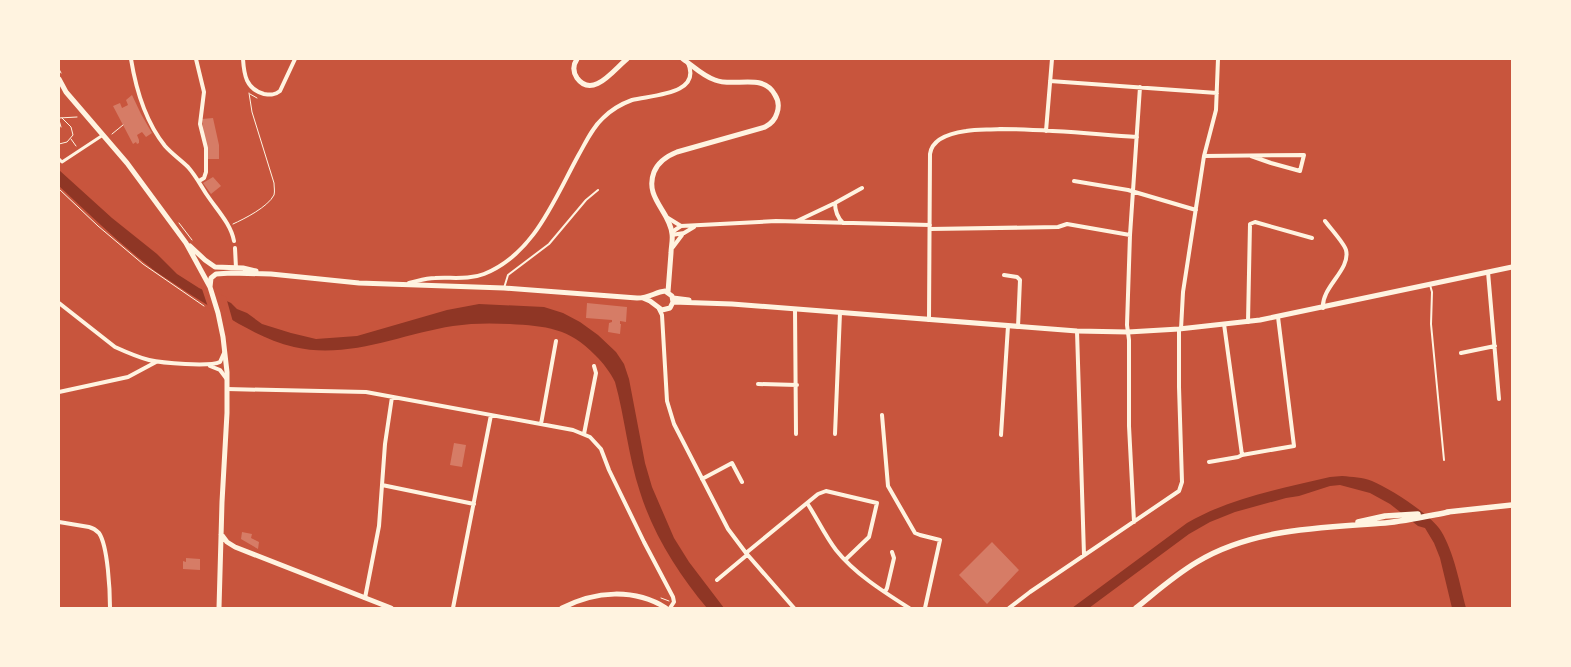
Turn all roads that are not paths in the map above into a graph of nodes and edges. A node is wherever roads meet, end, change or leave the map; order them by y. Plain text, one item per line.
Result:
1 (131, 59) edge
2 (196, 59) edge
3 (243, 59) edge
4 (295, 59) edge
5 (576, 59) edge
6 (626, 59) edge
7 (683, 59) edge
8 (1052, 59) edge
9 (1218, 59) edge
10 (688, 63) junction
11 (59, 79) edge
12 (1050, 81) junction
13 (1140, 88) junction
14 (59, 89) edge
15 (66, 92) junction
16 (1217, 93) junction
17 (1046, 131) junction
18 (105, 137) junction
19 (1137, 138) junction
20 (1204, 156) junction
21 (1251, 156) junction
22 (59, 159) edge
23 (199, 181) junction
24 (1074, 181) dead end
25 (862, 188) dead end
26 (598, 190) dead end
27 (1133, 192) junction
28 (835, 203) junction
29 (1196, 210) junction
30 (666, 217) junction
31 (1325, 221) dead end
32 (795, 222) junction
33 (843, 223) junction
34 (681, 226) junction
35 (696, 226) junction
36 (930, 227) junction
37 (672, 233) junction
38 (684, 233) junction
39 (1130, 235) junction
40 (1312, 238) dead end
41 (234, 241) dead end
42 (186, 243) junction
43 (235, 248) dead end
44 (671, 250) junction
45 (1512, 267) edge
46 (236, 268) junction
47 (1488, 272) junction
48 (271, 274) junction
49 (1004, 275) dead end
50 (1430, 284) junction
51 (405, 285) junction
52 (210, 287) junction
53 (504, 288) junction
54 (667, 292) junction
55 (657, 294) junction
56 (643, 298) junction
57 (673, 300) junction
58 (59, 303) edge
59 (1323, 308) junction
60 (795, 309) junction
61 (660, 310) junction
62 (840, 313) junction
63 (1278, 317) junction
64 (929, 320) junction
65 (1248, 322) junction
66 (1224, 324) junction
67 (1008, 326) junction
68 (1018, 327) junction
69 (1180, 329) junction
70 (1077, 331) junction
71 (1128, 332) junction
72 (556, 341) dead end
73 (1495, 346) junction
74 (225, 347) junction
75 (1461, 353) dead end
76 (162, 362) junction
77 (208, 365) junction
78 (594, 366) dead end
79 (227, 381) junction
80 (758, 384) dead end
81 (797, 385) junction
82 (227, 388) junction
83 (59, 392) edge
84 (392, 397) junction
85 (1499, 399) dead end
86 (491, 415) junction
87 (882, 415) dead end
88 (541, 424) junction
89 (584, 434) junction
90 (796, 434) dead end
91 (835, 434) dead end
92 (1001, 435) dead end
93 (1242, 455) junction
94 (1444, 460) dead end
95 (1209, 462) dead end
96 (702, 479) junction
97 (742, 482) dead end
98 (382, 485) junction
99 (807, 503) junction
100 (474, 504) junction
101 (1512, 504) edge
102 (1431, 514) junction
103 (59, 522) edge
104 (1134, 522) junction
105 (1338, 526) junction
106 (220, 534) junction
107 (235, 547) junction
108 (892, 552) dead end
109 (747, 554) junction
110 (220, 555) junction
111 (1084, 555) junction
112 (845, 560) junction
113 (717, 580) dead end
114 (885, 592) junction
115 (364, 598) junction
116 (380, 606) edge
117 (110, 608) edge
118 (219, 608) edge
119 (391, 608) edge
120 (453, 608) edge
121 (562, 608) edge
122 (666, 608) edge
123 (670, 608) edge
124 (794, 608) edge
125 (909, 608) edge
126 (925, 608) edge
127 (1009, 608) edge
128 (1137, 608) edge

1 - 23 street
2 - 23 street
3 - 4 street
5 - 6 street
7 - 10 street
8 - 12 street
9 - 16 street
10 - 30 street
10 - 51 street
11 - 15 street
12 - 13 street
12 - 17 street
13 - 16 street
13 - 19 street
14 - 15 street
15 - 18 street
16 - 20 street
17 - 19 street
17 - 36 street
18 - 22 street
18 - 42 street
19 - 27 street
20 - 21 street
20 - 29 street
21 - 21 street
23 - 41 street
24 - 27 street
25 - 28 street
26 - 53 lane
27 - 29 street
27 - 39 street
28 - 32 street
28 - 33 street
29 - 69 street
30 - 34 street
30 - 37 street
31 - 59 street
32 - 33 street
32 - 35 street
33 - 36 street
34 - 35 street
34 - 37 street
35 - 38 street
36 - 39 street
36 - 64 street
37 - 38 street
37 - 44 street
38 - 44 street
39 - 71 street
40 - 65 street
42 - 46 street
42 - 52 street
43 - 46 street
44 - 54 street
45 - 47 street
46 - 48 street
47 - 50 street
47 - 73 street
48 - 51 street
48 - 52 street
49 - 68 street
50 - 59 street
50 - 94 lane
51 - 53 street
52 - 74 street
53 - 56 street
54 - 55 street
54 - 57 street
55 - 56 street
55 - 61 street
56 - 61 street
57 - 60 street
57 - 61 street
58 - 76 street
59 - 63 street
60 - 62 street
60 - 81 street
61 - 96 street
62 - 64 street
62 - 91 street
63 - 65 street
63 - 93 street
64 - 67 street
65 - 66 street
66 - 69 street
66 - 93 street
67 - 68 street
67 - 92 street
68 - 70 street
69 - 71 street
69 - 104 street
70 - 71 street
70 - 111 street
71 - 104 street
72 - 88 street
73 - 75 street
73 - 85 street
74 - 77 street
74 - 79 street
76 - 77 street
76 - 83 street
77 - 79 street
78 - 89 street
79 - 82 street
80 - 81 street
81 - 90 street
82 - 84 street
82 - 106 street
84 - 86 street
84 - 98 street
86 - 88 street
86 - 100 street
87 - 126 street
88 - 89 street
89 - 123 street
93 - 95 street
96 - 97 street
96 - 109 street
98 - 100 street
98 - 115 street
99 - 109 street
99 - 112 street
99 - 112 street
100 - 120 street
101 - 102 main road
102 - 105 main road
102 - 105 main road
103 - 117 street
104 - 111 street
105 - 128 main road
106 - 107 street
106 - 110 street
107 - 110 street
107 - 115 street
108 - 114 street
109 - 113 street
109 - 124 street
110 - 118 street
111 - 127 street
112 - 114 street
114 - 125 street
115 - 116 street
116 - 119 street
121 - 122 street

